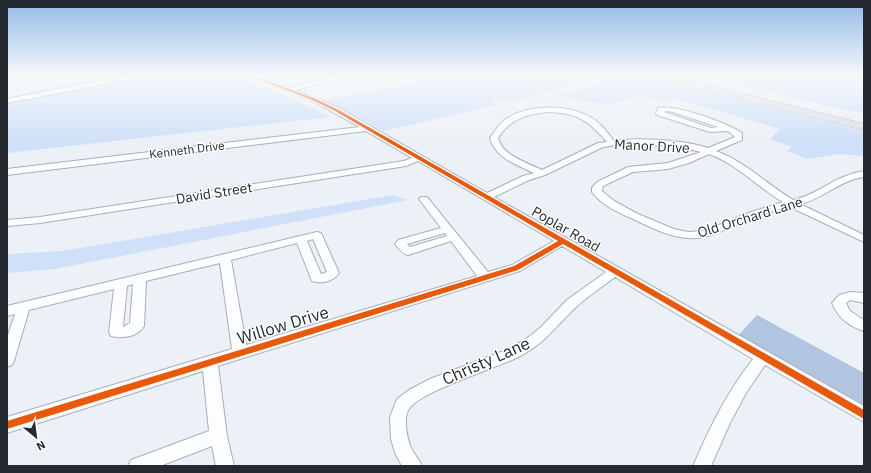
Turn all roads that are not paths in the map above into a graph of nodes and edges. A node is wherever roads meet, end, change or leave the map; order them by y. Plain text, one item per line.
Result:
1 (22, 98) edge
2 (310, 98) edge
3 (748, 98) edge
4 (780, 98) edge
5 (7, 101) edge
6 (864, 119) edge
7 (864, 127) edge
8 (367, 128) junction
9 (730, 129) junction
10 (612, 143) junction
11 (709, 152) junction
12 (419, 158) junction
13 (7, 172) edge
14 (542, 173) junction
15 (864, 174) edge
16 (424, 199) dead end
17 (490, 199) junction
18 (791, 204) junction
19 (7, 223) edge
20 (302, 239) dead end
21 (864, 239) edge
22 (563, 241) junction
23 (225, 257) junction
24 (615, 271) junction
25 (485, 277) junction
26 (140, 278) junction
27 (121, 283) junction
28 (864, 298) edge
29 (24, 306) junction
30 (7, 311) edge
31 (864, 326) edge
32 (240, 353) junction
33 (763, 357) junction
34 (7, 361) edge
35 (210, 362) junction
36 (864, 415) edge
37 (7, 426) edge
38 (218, 436) junction
39 (137, 466) edge
40 (225, 466) edge
41 (412, 466) edge
42 (702, 466) edge

1 - 5 street
2 - 8 street, Poplar Road
3 - 7 highway
4 - 6 highway
8 - 12 street, Poplar Road
8 - 13 street, Kenneth Drive
9 - 9 street
9 - 11 street, Old Orchard Lane
10 - 11 street, Manor Drive
10 - 14 street, Manor Drive
10 - 14 street
11 - 18 street, Manor Drive
11 - 18 street, Old Orchard Lane
12 - 17 street, Poplar Road
12 - 19 street, David Street
14 - 17 street, Manor Drive
15 - 18 street, Old Orchard Lane
16 - 25 street
17 - 22 street, Poplar Road
18 - 21 street, Manor Drive
20 - 23 street
22 - 24 street, Poplar Road
22 - 25 street, Willow Drive
23 - 26 street
23 - 32 street
24 - 33 street, Poplar Road
24 - 41 street, Christy Lane
25 - 32 street, Willow Drive
26 - 27 street
26 - 27 street
27 - 29 street
28 - 31 street
29 - 30 street
29 - 34 street
32 - 35 street, Willow Drive
33 - 36 street, Poplar Road
33 - 42 street
35 - 37 street, Willow Drive
35 - 38 street
38 - 39 street
38 - 40 street

